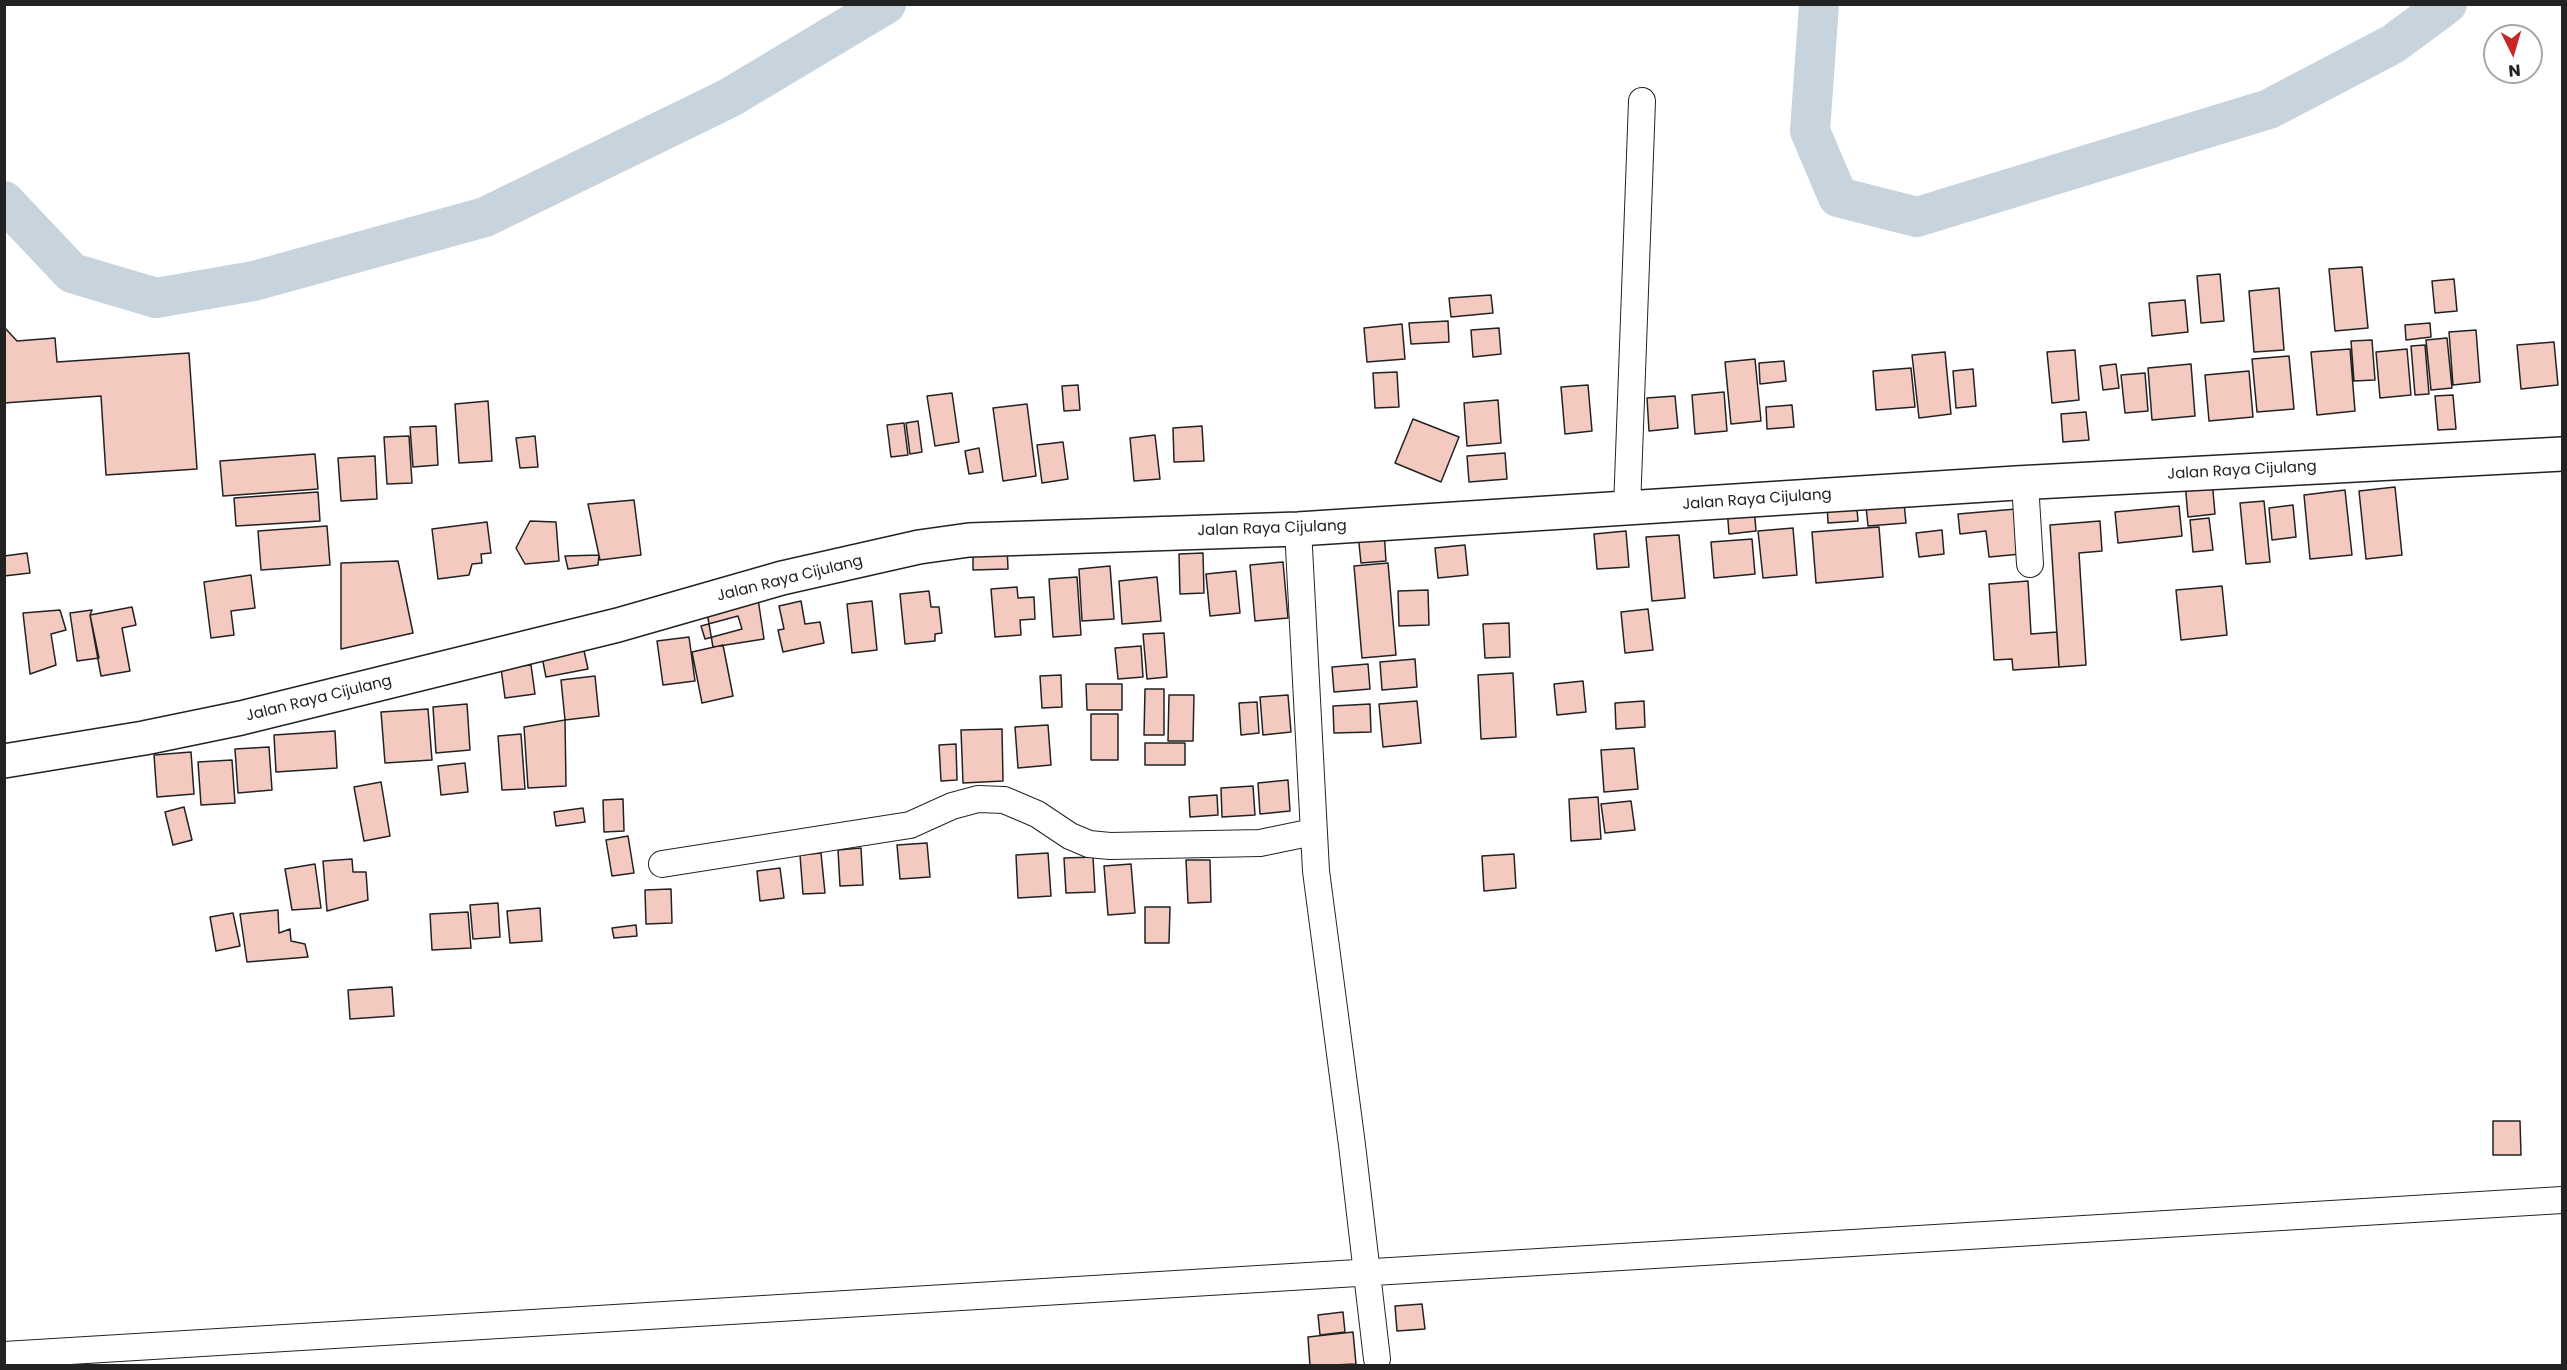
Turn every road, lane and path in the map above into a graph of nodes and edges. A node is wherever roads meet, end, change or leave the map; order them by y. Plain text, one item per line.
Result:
1 (1641, 101) dead end
2 (2562, 454) edge
3 (2025, 483) junction
4 (1627, 508) junction
5 (1298, 529) junction
6 (2030, 564) dead end
7 (4, 761) edge
8 (1313, 832) junction
9 (662, 864) dead end
10 (2562, 1200) edge
11 (1367, 1272) junction
12 (4, 1354) edge
13 (1377, 1359) dead end

1 - 4 street
2 - 3 highway, Jalan Raya Cijulang
3 - 4 highway, Jalan Raya Cijulang
3 - 6 street
4 - 5 highway, Jalan Raya Cijulang
5 - 7 highway, Jalan Raya Cijulang
5 - 8 street
8 - 9 street
8 - 11 street
10 - 11 street
11 - 12 street
11 - 13 street

